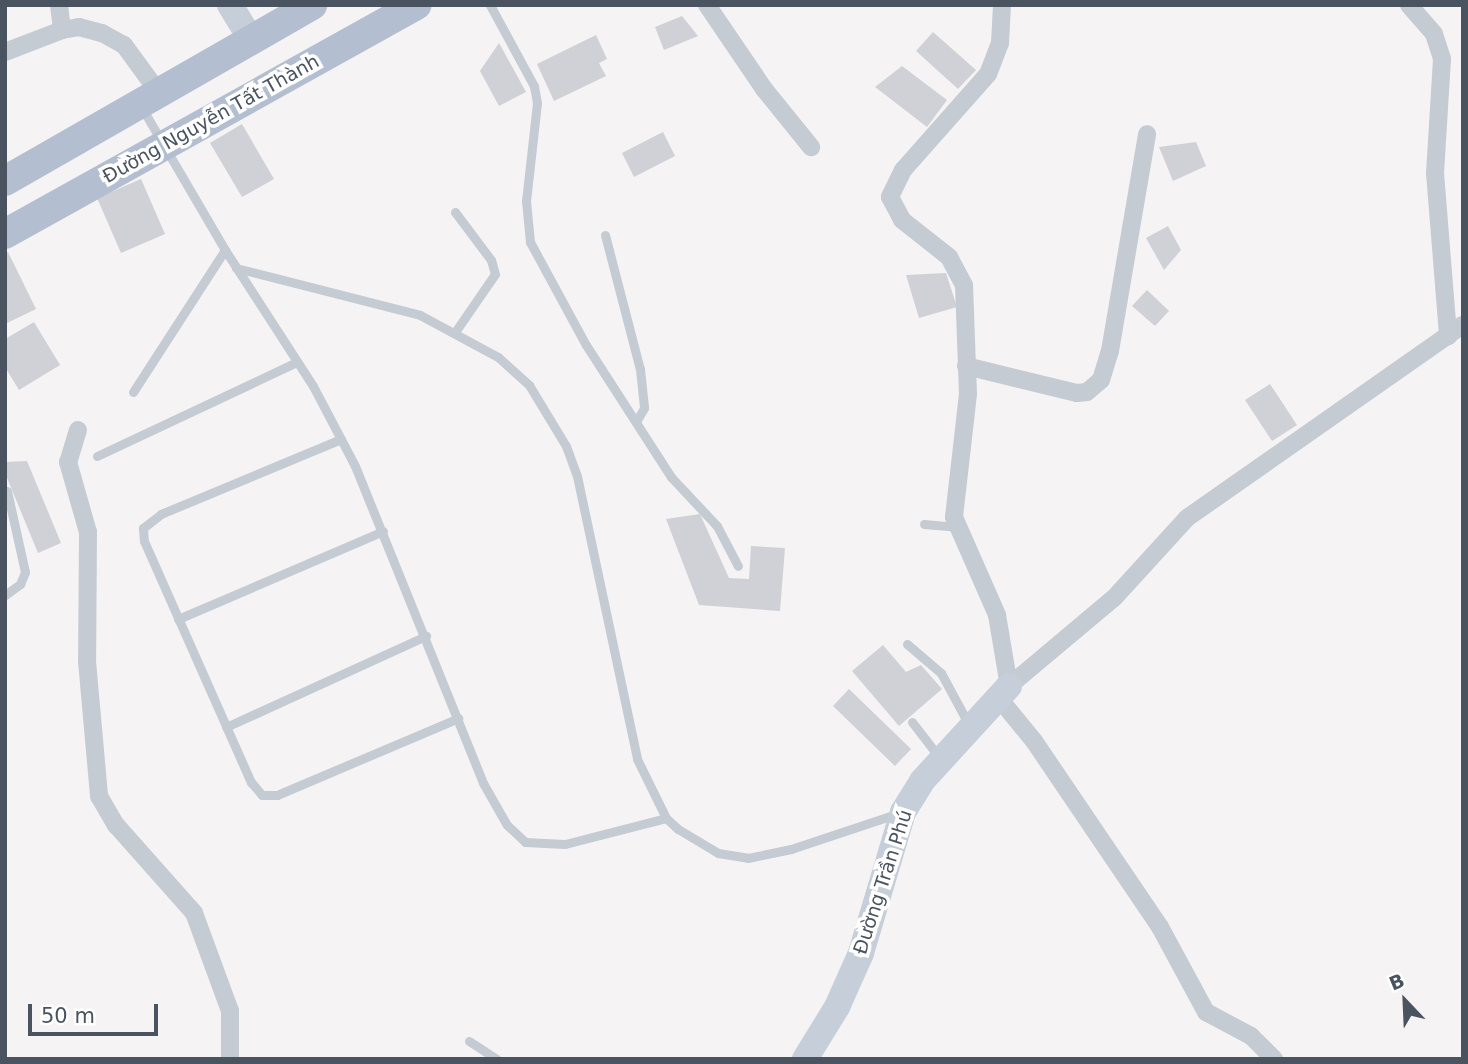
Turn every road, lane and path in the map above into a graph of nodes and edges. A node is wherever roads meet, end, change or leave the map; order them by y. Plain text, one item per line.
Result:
1 (59, 5) edge
2 (230, 5) edge
3 (312, 5) edge
4 (417, 5) edge
5 (489, 5) edge
6 (707, 5) edge
7 (1002, 5) edge
8 (1409, 5) edge
9 (62, 30) junction
10 (252, 41) junction
11 (5, 52) edge
12 (149, 98) junction
13 (1147, 134) dead end
14 (164, 145) junction
15 (811, 147) dead end
16 (5, 181) edge
17 (456, 212) dead end
18 (5, 234) edge
19 (605, 234) dead end
20 (225, 250) junction
21 (236, 268) junction
22 (1463, 325) edge
23 (455, 332) junction
24 (1448, 336) junction
25 (297, 362) junction
26 (966, 366) junction
27 (133, 392) dead end
28 (636, 422) junction
29 (78, 430) dead end
30 (341, 439) junction
31 (97, 456) dead end
32 (7, 491) dead end
33 (925, 524) dead end
34 (957, 527) junction
35 (383, 531) junction
36 (738, 566) dead end
37 (5, 595) edge
38 (178, 619) junction
39 (426, 636) junction
40 (908, 645) dead end
41 (1003, 692) junction
42 (458, 718) junction
43 (912, 722) dead end
44 (226, 727) junction
45 (970, 727) junction
46 (941, 759) junction
47 (903, 812) junction
48 (667, 818) junction
49 (469, 1041) dead end
50 (230, 1059) edge
51 (497, 1059) edge
52 (805, 1059) edge
53 (1274, 1059) edge

1 - 9 street
2 - 10 street
3 - 10 main road
4 - 14 main road, Đường Nguyễn Tất Thành
5 - 28 lane
6 - 15 street
7 - 26 street
8 - 24 street
9 - 11 street
9 - 12 street
10 - 12 main road
12 - 14 lane
12 - 16 main road
13 - 26 street
14 - 18 main road, Đường Nguyễn Tất Thành
14 - 20 lane
17 - 23 lane
19 - 28 lane
20 - 21 lane
20 - 27 lane
21 - 23 lane
21 - 25 lane
22 - 24 street
23 - 48 lane
24 - 41 street
25 - 30 lane
25 - 31 lane
26 - 34 street
28 - 36 lane
29 - 50 street
30 - 35 lane
30 - 38 lane
32 - 37 lane
33 - 34 lane
34 - 41 street
35 - 38 lane
35 - 39 lane
38 - 44 lane
39 - 42 lane
39 - 44 lane
40 - 45 lane
41 - 45 street, Đường Trần Phú
41 - 53 street
42 - 44 lane
42 - 48 lane
43 - 46 lane
45 - 46 street, Đường Trần Phú
46 - 47 street, Đường Trần Phú
47 - 48 lane
47 - 52 street, Đường Trần Phú
49 - 51 lane

